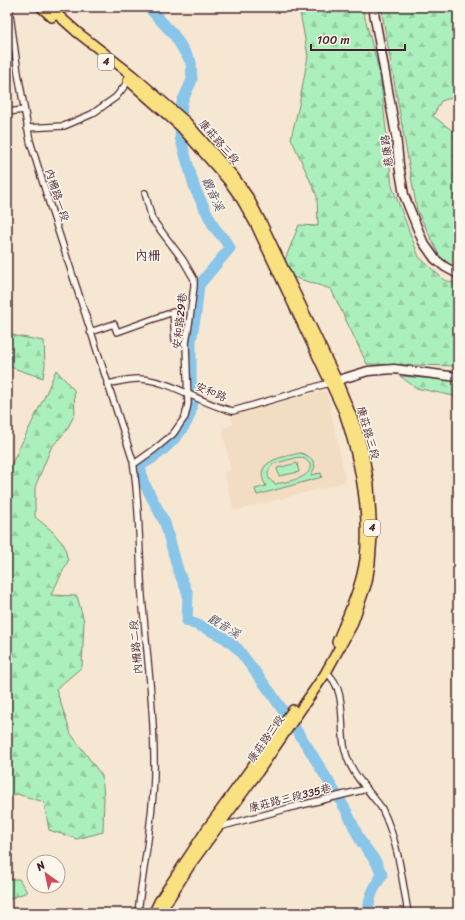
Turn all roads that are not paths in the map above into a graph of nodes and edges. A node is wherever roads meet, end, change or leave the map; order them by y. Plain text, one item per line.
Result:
1 (9, 7) edge
2 (41, 7) edge
3 (49, 7) edge
4 (373, 7) edge
5 (130, 78) junction
6 (24, 110) junction
7 (7, 112) edge
8 (28, 128) junction
9 (145, 193) dead end
10 (458, 274) edge
11 (90, 332) junction
12 (186, 343) junction
13 (458, 377) edge
14 (333, 382) junction
15 (107, 384) junction
16 (188, 394) junction
17 (134, 464) junction
18 (326, 672) junction
19 (367, 789) junction
20 (218, 827) junction
21 (138, 913) edge
22 (154, 913) edge
23 (160, 913) edge
24 (408, 913) edge

1 - 6 street, 內柵路一段
2 - 5 main road, 康莊路三段 / 4
3 - 5 main road, 康莊路三段 / 4
4 - 10 street, 慈康路
5 - 8 street
5 - 14 main road, 康莊路三段 / 4
6 - 7 street
6 - 8 street, 內柵路一段
8 - 11 street, 內柵路一段
9 - 12 street, 安和路29巷
11 - 12 street
11 - 15 street, 內柵路一段
12 - 16 street, 安和路29巷
13 - 14 street
14 - 16 street, 安和路
14 - 18 main road, 康莊路三段 / 4
14 - 22 main road, 康莊路三段 / 4
15 - 16 street, 安和路
15 - 17 street, 內柵路二段
16 - 17 street, 安和路29巷
17 - 21 street, 內柵路二段
18 - 19 street
18 - 20 main road, 康莊路三段 / 4
19 - 20 street, 康莊路三段335巷
19 - 24 street
20 - 23 main road, 康莊路三段 / 4

